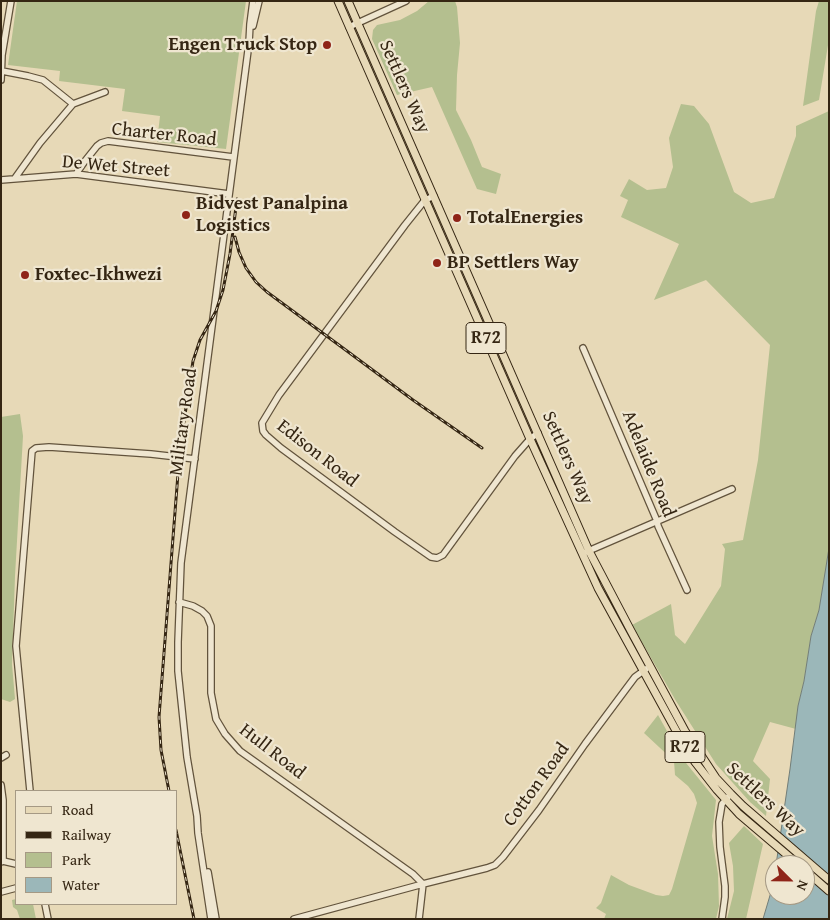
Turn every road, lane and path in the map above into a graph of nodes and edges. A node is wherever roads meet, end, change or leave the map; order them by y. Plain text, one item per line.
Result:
1 (10, 1) edge
2 (253, 1) edge
3 (258, 1) edge
4 (338, 1) edge
5 (348, 1) edge
6 (406, 1) edge
7 (358, 22) junction
8 (349, 26) junction
9 (4, 30) edge
10 (250, 33) junction
11 (2, 71) edge
12 (1, 80) edge
13 (104, 92) dead end
14 (73, 104) junction
15 (233, 157) junction
16 (76, 174) junction
17 (15, 178) junction
18 (1, 180) edge
19 (228, 194) junction
20 (434, 196) junction
21 (425, 200) junction
22 (583, 348) dead end
23 (538, 433) junction
24 (530, 439) junction
25 (195, 459) junction
26 (732, 489) dead end
27 (657, 521) junction
28 (586, 552) junction
29 (687, 590) dead end
30 (179, 602) junction
31 (650, 667) junction
32 (643, 671) junction
33 (1, 786) edge
34 (30, 790) edge
35 (728, 796) junction
36 (197, 816) junction
37 (787, 855) edge
38 (2, 862) edge
39 (15, 864) edge
40 (815, 879) edge
41 (829, 880) edge
42 (423, 884) junction
43 (15, 888) edge
44 (829, 891) edge
45 (1, 892) edge
46 (45, 905) edge
47 (48, 919) edge
48 (211, 919) edge
49 (216, 919) edge
50 (294, 919) edge
51 (419, 919) edge
52 (722, 919) edge

1 - 9 street
2 - 10 street, Military Road
3 - 10 street, Military Road
4 - 8 main road, Settlers Way / R72
5 - 7 main road, Settlers Way / R72
6 - 7 street
7 - 8 street
7 - 20 main road, Settlers Way / R72
8 - 21 main road, Settlers Way / R72
9 - 11 street
10 - 15 street, Military Road
11 - 12 street
11 - 14 street
13 - 14 street
14 - 17 street
15 - 16 street, Charter Road
15 - 19 street, Military Road
16 - 17 street, De Wet Street
16 - 19 street, De Wet Street
17 - 18 street, De Wet Street
19 - 25 street, Military Road
20 - 21 street, Edison Road
20 - 23 main road, Settlers Way / R72
21 - 24 main road, Settlers Way / R72
21 - 24 street, Edison Road
22 - 27 street, Adelaide Road
23 - 24 street, Edison Road
23 - 28 main road, Settlers Way / R72
24 - 28 main road, Settlers Way / R72
25 - 30 street, Military Road
25 - 34 street
26 - 27 street
27 - 28 street
27 - 29 street, Adelaide Road
28 - 31 main road, Settlers Way / R72
28 - 32 main road, Settlers Way / R72
30 - 36 street, Military Road
30 - 42 street, Hull Road
31 - 32 street, Cotton Road
31 - 35 main road, Settlers Way / R72
32 - 35 main road, Settlers Way / R72
32 - 42 street, Cotton Road
33 - 38 street
35 - 37 main road, Settlers Way / R72
35 - 41 main road, Settlers Way / R72
35 - 52 street
36 - 48 street, Military Road
36 - 49 street, Military Road
38 - 39 street
40 - 44 main road
42 - 50 street, Cotton Road
42 - 51 street
43 - 45 street
46 - 47 street

